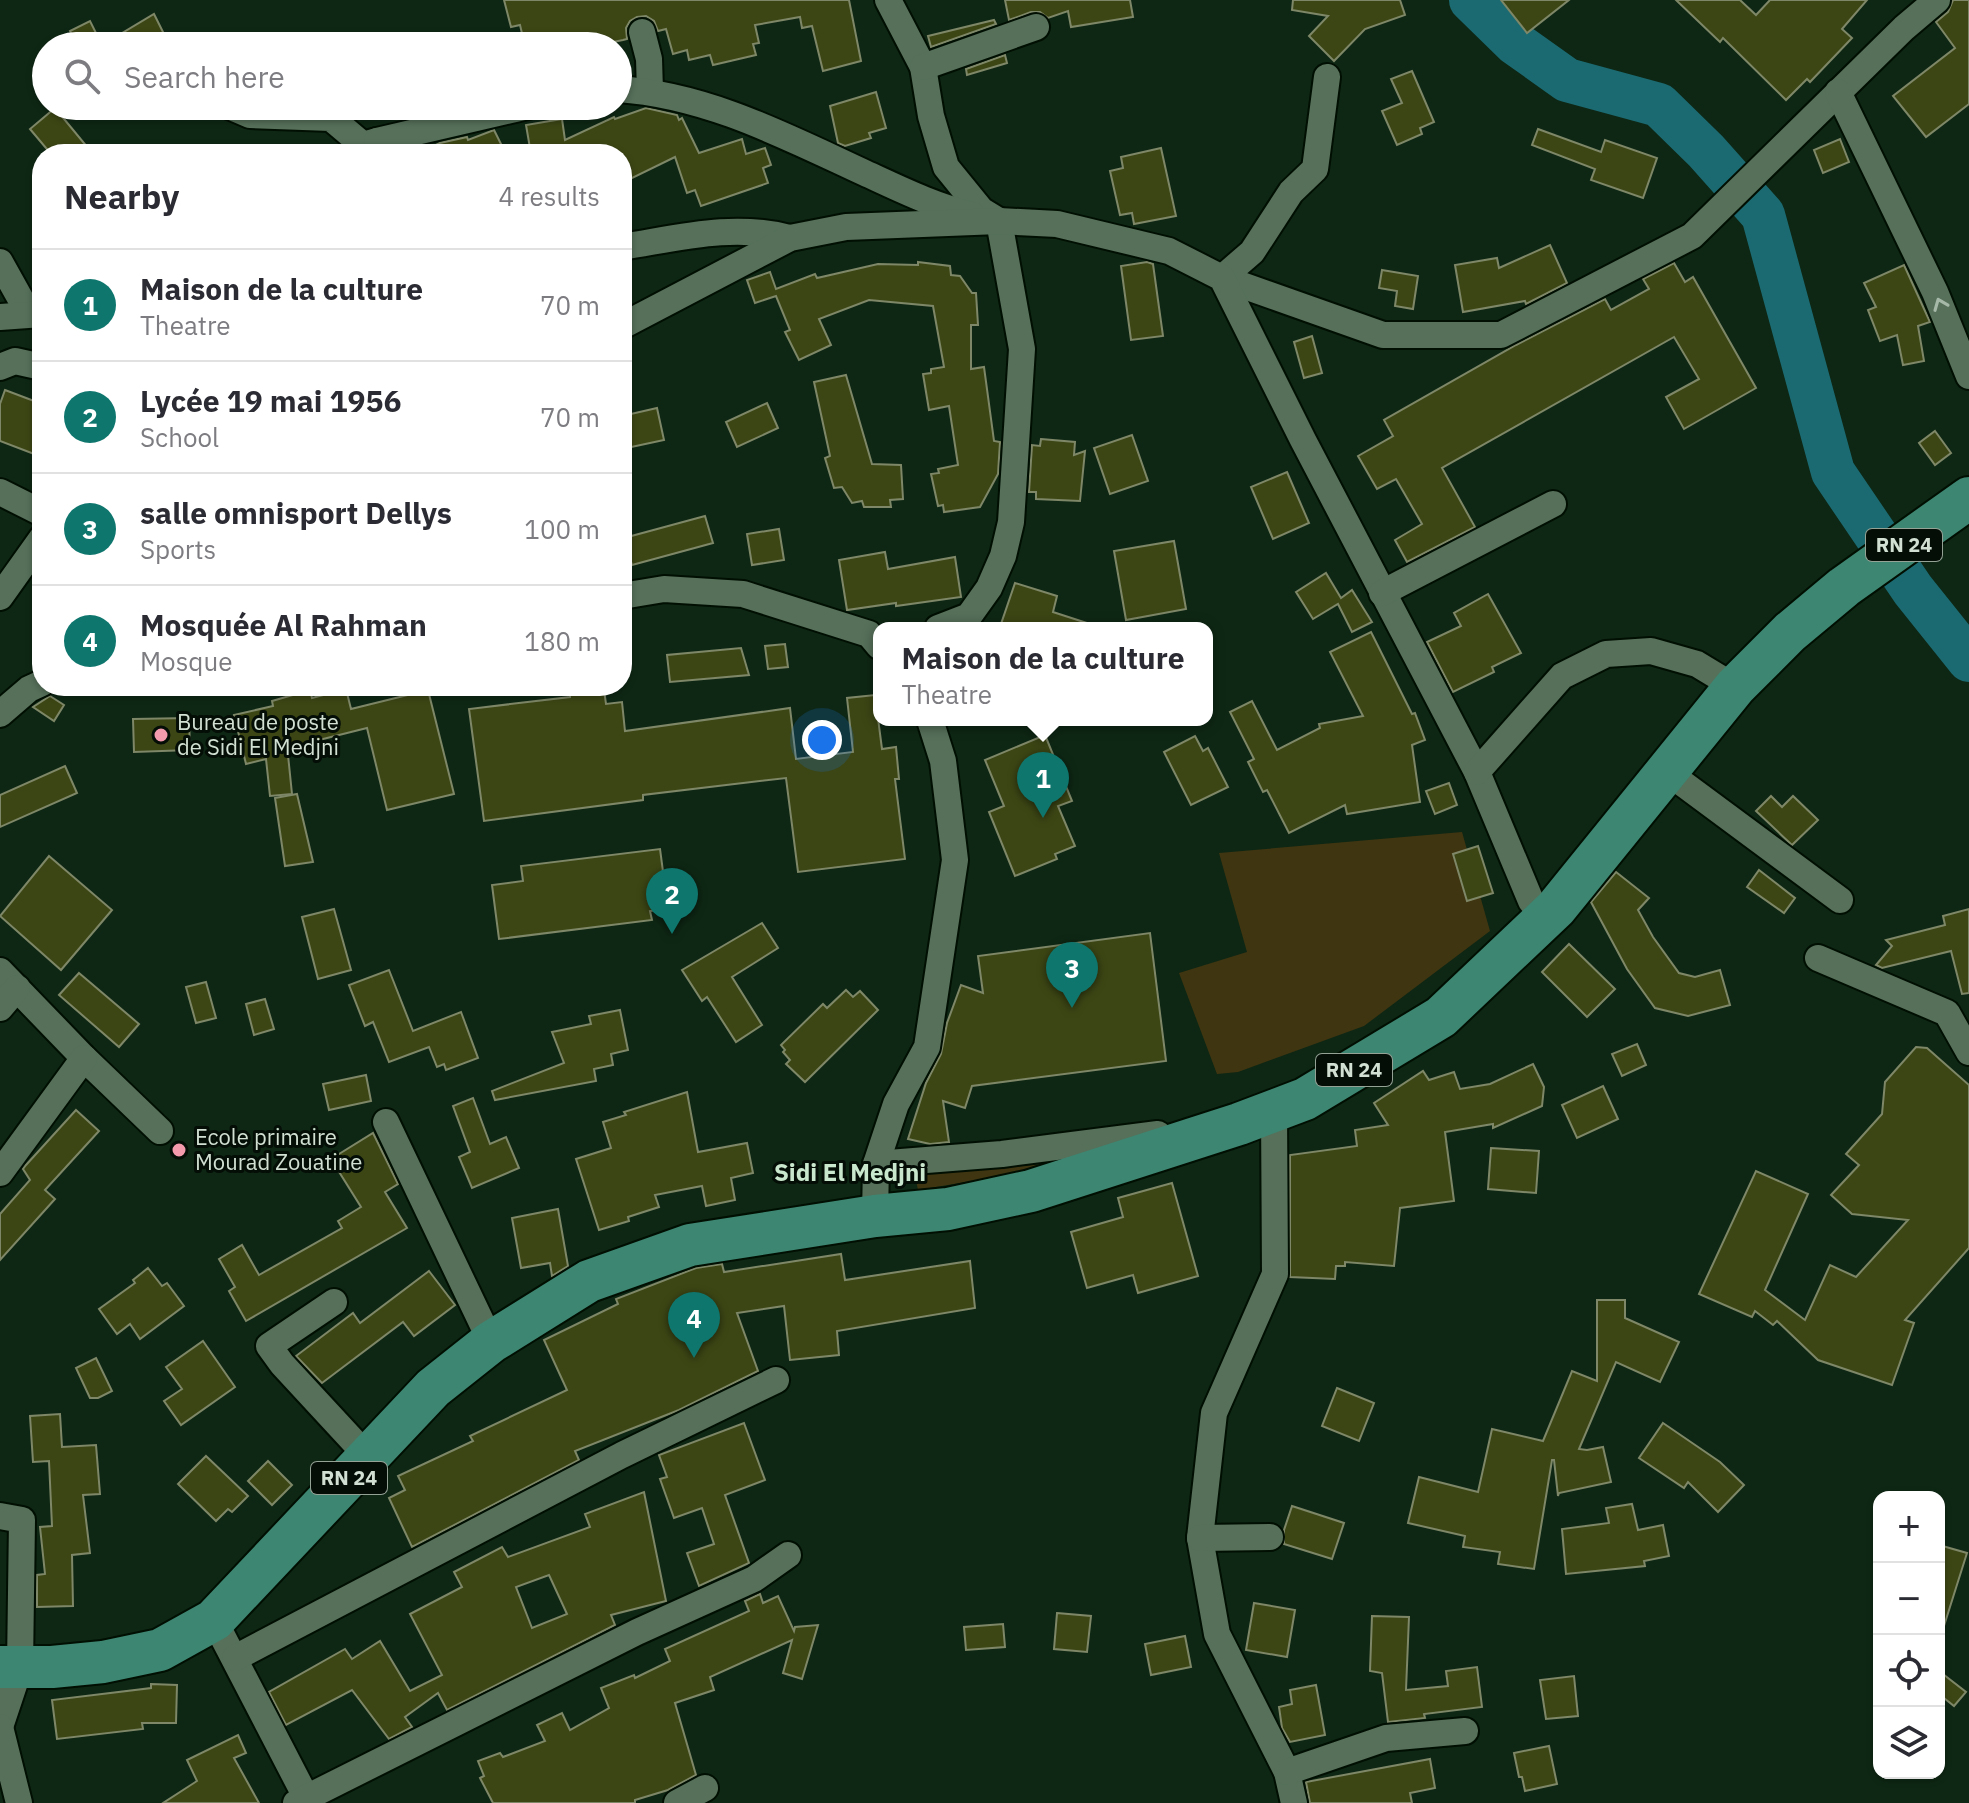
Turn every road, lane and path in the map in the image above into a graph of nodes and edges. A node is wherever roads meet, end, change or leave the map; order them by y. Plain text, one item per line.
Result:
1 (888, 0) edge
2 (1937, 0) edge
3 (1036, 27) dead end
4 (642, 32) dead end
5 (923, 67) junction
6 (1327, 77) dead end
7 (632, 90) edge
8 (650, 91) junction
9 (1838, 92) junction
10 (333, 120) edge
11 (479, 120) edge
12 (362, 144) edge
13 (395, 144) edge
14 (999, 221) junction
15 (790, 238) junction
16 (632, 245) edge
17 (0, 262) edge
18 (1222, 278) junction
19 (32, 310) edge
20 (32, 314) edge
21 (0, 317) edge
22 (632, 321) edge
23 (32, 365) edge
24 (0, 367) edge
25 (1969, 376) edge
26 (0, 492) edge
27 (1966, 500) edge
28 (1553, 504) dead end
29 (32, 508) edge
30 (32, 552) edge
31 (1382, 593) junction
32 (632, 594) edge
33 (0, 597) edge
34 (961, 622) edge
35 (873, 637) edge
36 (1735, 687) junction
37 (32, 688) edge
38 (0, 714) edge
39 (932, 726) edge
40 (1666, 771) junction
41 (1477, 772) junction
42 (1840, 900) dead end
43 (1545, 918) junction
44 (1818, 958) dead end
45 (6, 989) edge
46 (1969, 1052) edge
47 (84, 1058) junction
48 (1257, 1118) junction
49 (386, 1122) dead end
50 (160, 1131) dead end
51 (876, 1164) junction
52 (0, 1173) edge
53 (875, 1216) junction
54 (334, 1302) dead end
55 (491, 1342) junction
56 (776, 1380) dead end
57 (368, 1457) junction
58 (0, 1516) edge
59 (1270, 1537) dead end
60 (1200, 1538) junction
61 (788, 1555) dead end
62 (214, 1620) junction
63 (235, 1658) junction
64 (10, 1667) edge
65 (0, 1727) edge
66 (1465, 1731) dead end
67 (1287, 1772) junction
68 (705, 1788) dead end
69 (304, 1801) edge
70 (19, 1803) edge
71 (677, 1803) edge
72 (1294, 1803) edge

1 - 5 street
2 - 9 street
3 - 5 street
4 - 8 street
5 - 14 street
6 - 18 street
7 - 8 street
8 - 14 street
9 - 18 street
25 -> 9 street
10 - 12 street
11 - 13 street
14 - 15 street
14 - 18 street
14 - 34 street
15 - 16 street
15 - 22 street
17 - 19 street
18 - 31 street
20 - 21 street
23 - 24 street
26 - 29 street
27 - 36 main road, RN 24
28 - 31 street
30 - 33 street
31 - 41 street
32 - 35 street
36 - 40 main road, RN 24
36 - 41 street
37 - 38 street
39 - 51 street
40 - 42 street
40 - 43 main road, RN 24
41 - 43 street
43 - 48 main road, RN 24
44 - 46 street
45 - 47 street
47 - 50 street
47 - 52 street
48 - 51 street
48 - 53 main road, RN 24
48 - 60 street
49 - 55 street
51 - 53 street
53 - 55 main road, RN 24
54 - 57 street
55 - 57 main road, RN 24
56 - 63 street
57 - 62 main road, RN 24
58 - 64 street
59 - 60 street
60 - 67 street
61 - 69 street
62 - 63 street
62 - 64 main road, RN 24
63 - 69 street
64 - 65 street
65 - 70 street
66 - 67 street
67 - 72 street
68 - 71 street

